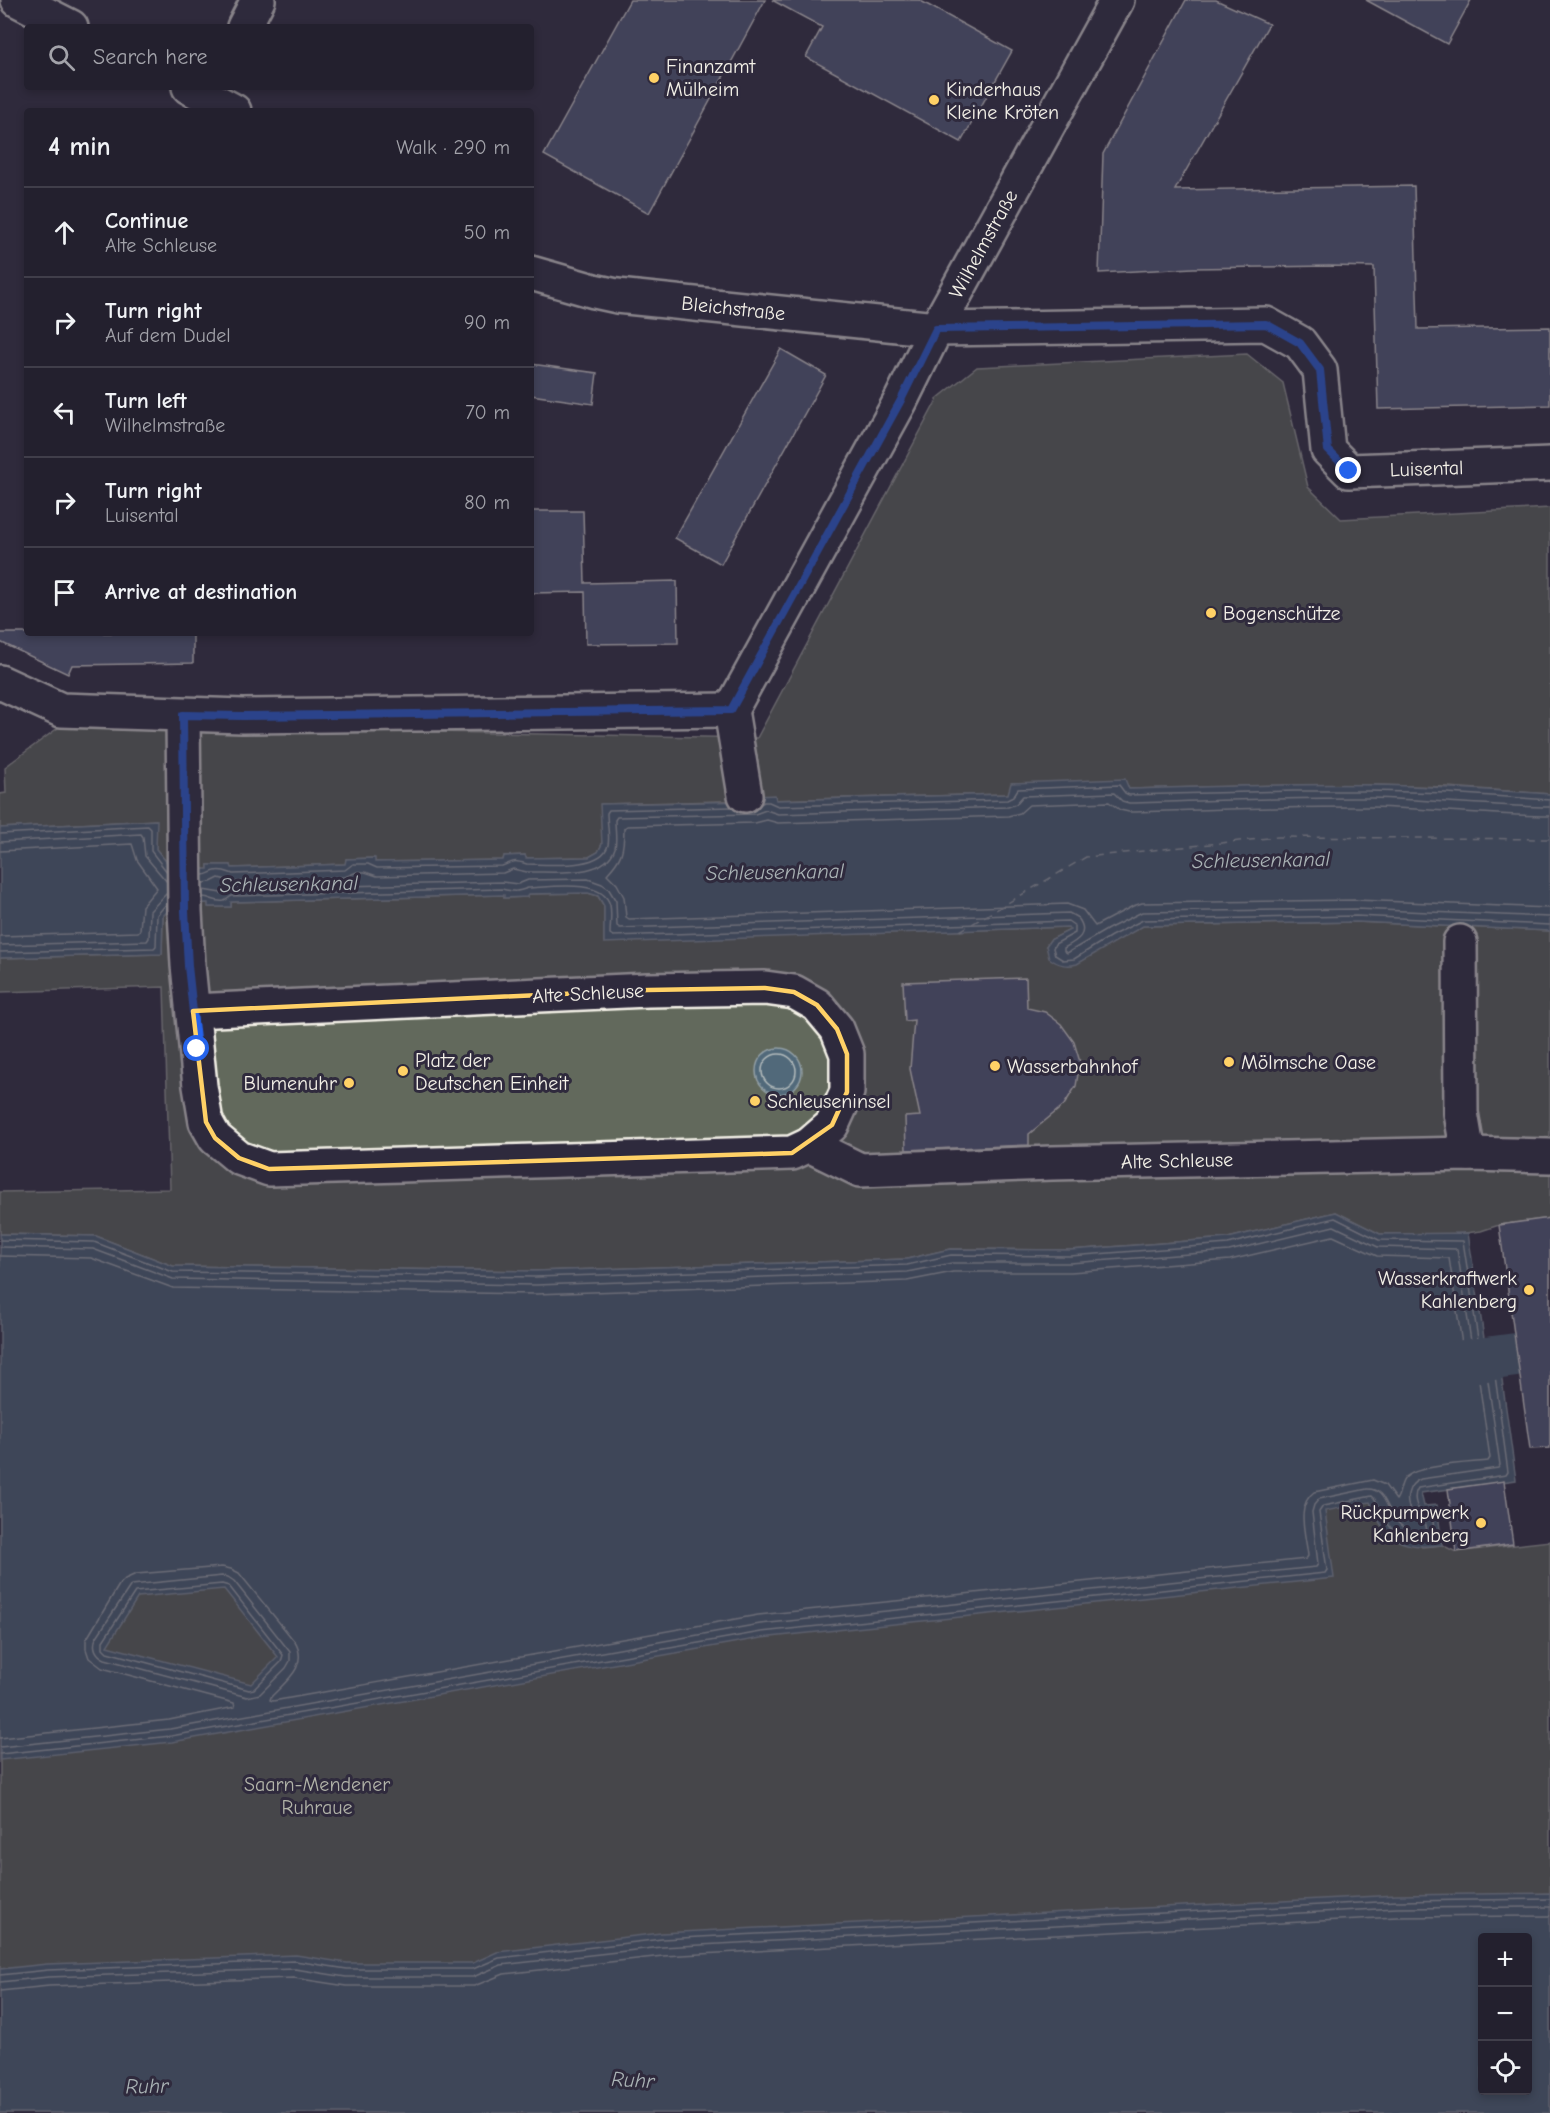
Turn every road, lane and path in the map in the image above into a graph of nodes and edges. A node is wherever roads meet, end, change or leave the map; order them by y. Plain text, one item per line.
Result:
1 (18, 0) edge
2 (258, 0) edge
3 (1118, 0) edge
4 (65, 24) edge
5 (246, 24) edge
6 (534, 274) edge
7 (936, 329) junction
8 (1550, 464) edge
9 (2, 689) edge
10 (731, 710) junction
11 (183, 715) junction
12 (745, 795) dead end
13 (1460, 942) dead end
14 (194, 1011) junction
15 (809, 1145) junction
16 (1468, 1154) junction
17 (1550, 1156) edge

1 - 4 street
2 - 5 street
3 - 7 street, Wilhelmstraße
6 - 7 street, Bleichstraße
7 - 8 street, Luisental
7 - 10 street, Wilhelmstraße
9 - 11 street
10 - 11 street
10 - 12 street
11 - 14 street, Alte Schleuse
13 - 16 street
14 - 15 street, Alte Schleuse
14 - 15 street, Alte Schleuse
15 - 16 street, Alte Schleuse
16 - 17 street, Alte Schleuse

